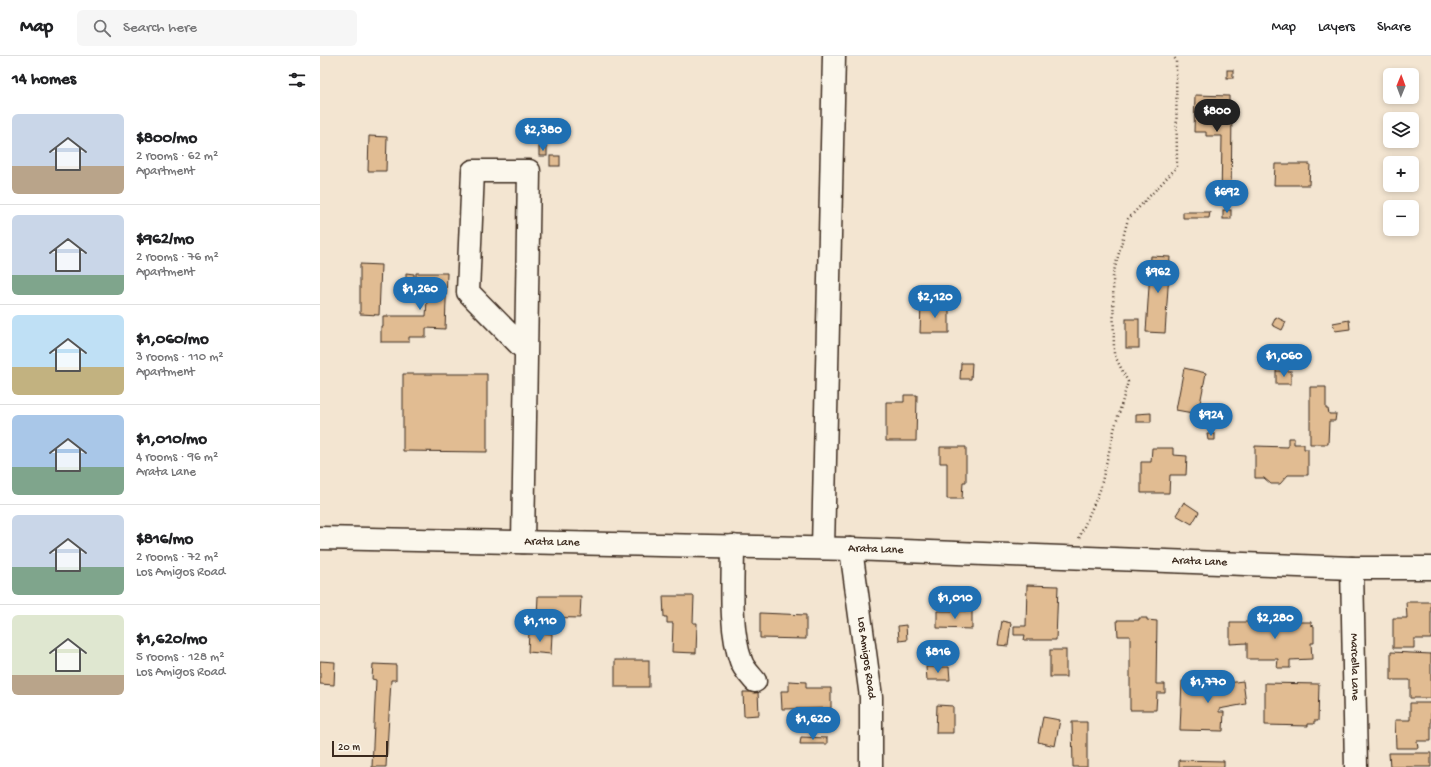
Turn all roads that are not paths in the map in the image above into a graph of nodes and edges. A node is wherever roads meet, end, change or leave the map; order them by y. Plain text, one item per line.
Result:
1 (834, 56) edge
2 (526, 351) junction
3 (320, 538) edge
4 (523, 542) junction
5 (733, 546) junction
6 (823, 548) junction
7 (851, 549) junction
8 (1352, 568) junction
9 (1431, 568) edge
10 (755, 681) dead end
11 (871, 767) edge
12 (1356, 767) edge

1 - 6 street
2 - 2 street
2 - 4 street
3 - 4 street, Arata Lane
4 - 5 street, Arata Lane
5 - 6 street, Arata Lane
5 - 10 street
6 - 7 street, Arata Lane
7 - 8 street, Arata Lane
7 - 11 street, Los Amigos Road
8 - 9 street, Arata Lane
8 - 12 street, Marcella Lane

